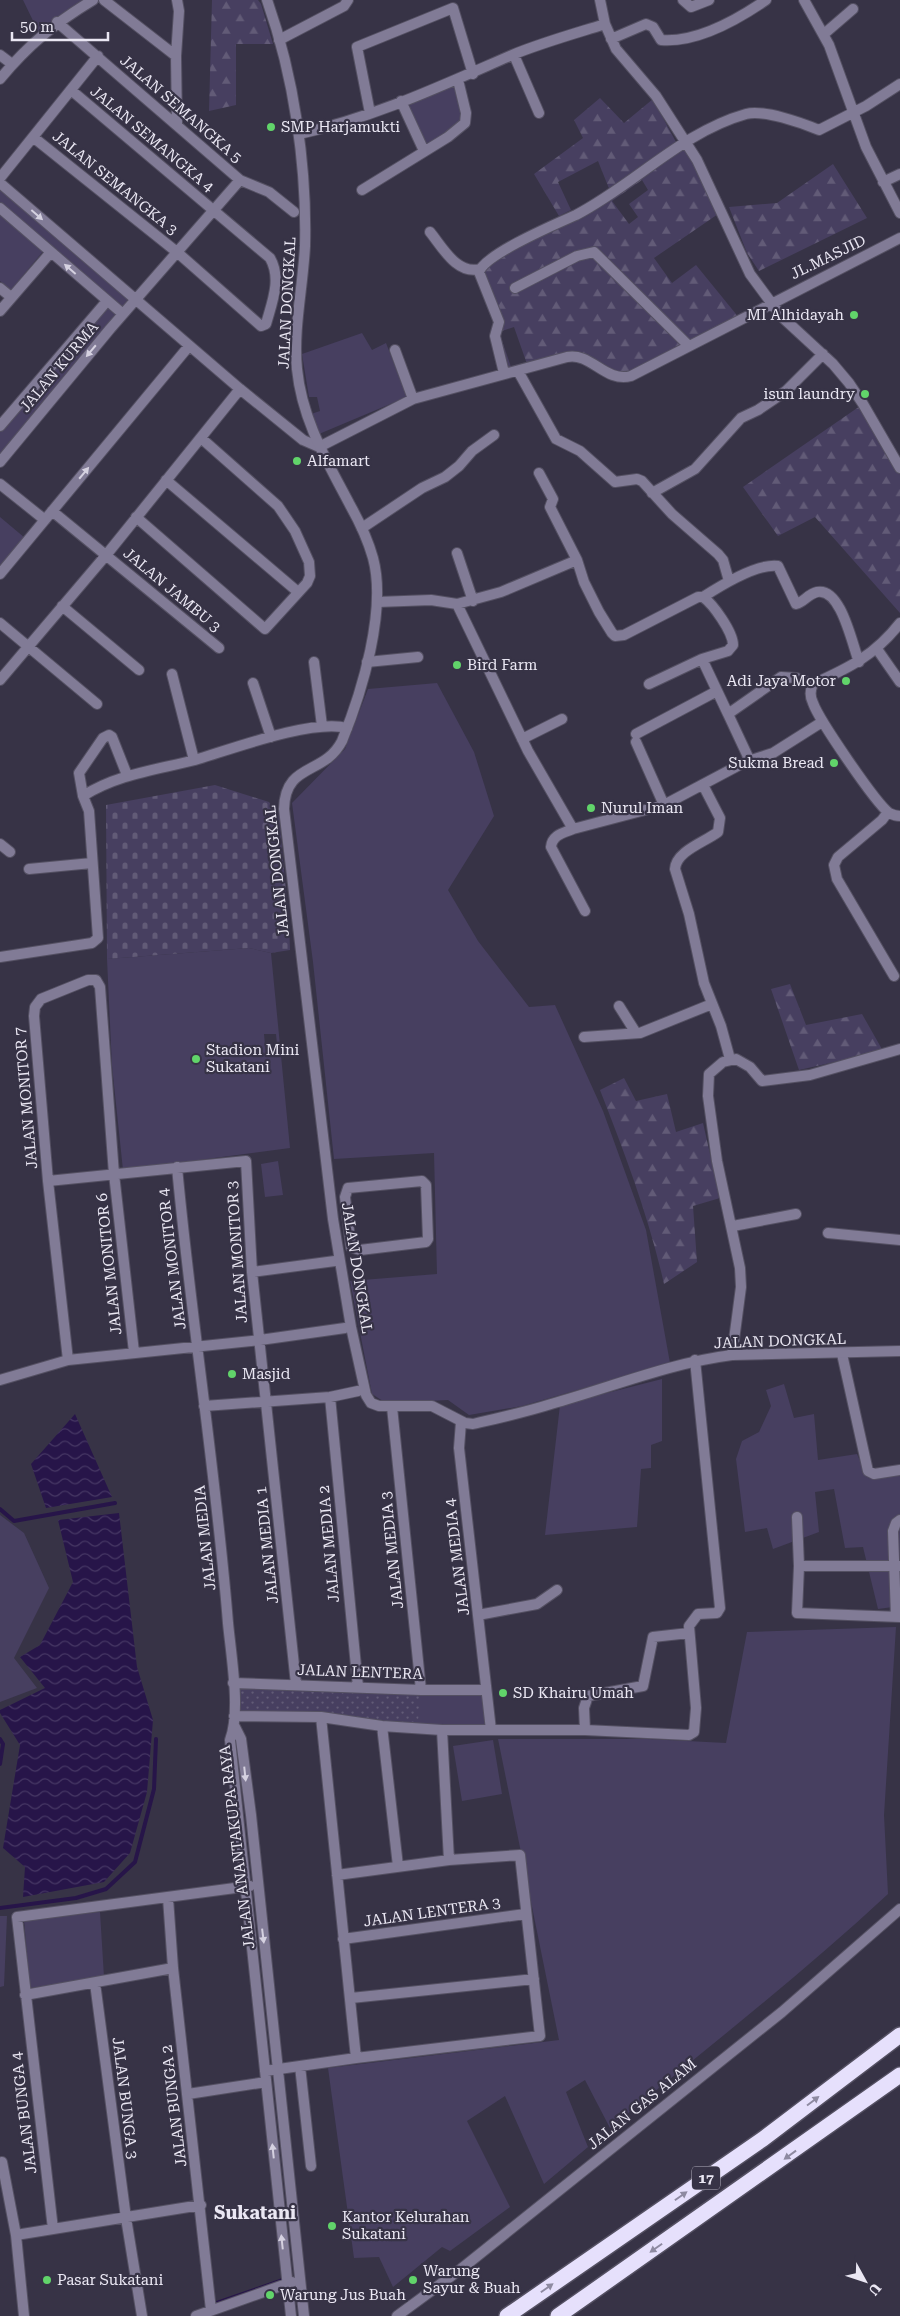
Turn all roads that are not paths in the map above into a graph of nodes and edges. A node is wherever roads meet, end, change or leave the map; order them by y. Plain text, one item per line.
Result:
1 (93, 0) edge
2 (104, 0) edge
3 (177, 0) edge
4 (267, 0) edge
5 (348, 0) edge
6 (600, 0) edge
7 (683, 0) edge
8 (709, 0) edge
9 (766, 0) edge
10 (804, 0) edge
11 (853, 9) dead end
12 (57, 22) junction
13 (602, 25) dead end
14 (824, 34) junction
15 (611, 39) junction
16 (279, 40) junction
17 (0, 55) edge
18 (514, 55) junction
19 (98, 56) junction
20 (176, 56) junction
21 (12, 64) junction
22 (473, 74) junction
23 (0, 79) edge
24 (458, 80) junction
25 (900, 84) edge
26 (71, 90) junction
27 (401, 101) junction
28 (854, 112) junction
29 (370, 113) junction
30 (539, 113) dead end
31 (177, 124) junction
32 (299, 134) junction
33 (33, 137) junction
34 (686, 143) junction
35 (424, 151) junction
36 (900, 174) edge
37 (0, 178) edge
38 (240, 180) junction
39 (883, 182) junction
40 (0, 183) edge
41 (362, 190) dead end
42 (0, 208) edge
43 (214, 211) junction
44 (294, 212) dead end
45 (900, 213) edge
46 (430, 232) dead end
47 (900, 238) edge
48 (51, 252) junction
49 (178, 253) junction
50 (480, 269) junction
51 (0, 288) edge
52 (515, 288) dead end
53 (11, 297) junction
54 (107, 301) junction
55 (136, 301) junction
56 (770, 303) junction
57 (0, 311) edge
58 (123, 314) junction
59 (190, 346) junction
60 (689, 346) junction
61 (395, 350) dead end
62 (823, 354) junction
63 (518, 371) junction
64 (504, 372) junction
65 (240, 389) junction
66 (413, 399) junction
67 (0, 426) edge
68 (494, 435) dead end
69 (201, 438) junction
70 (319, 447) junction
71 (0, 462) edge
72 (900, 468) edge
73 (539, 473) dead end
74 (166, 480) junction
75 (0, 484) edge
76 (652, 493) junction
77 (49, 516) junction
78 (136, 517) junction
79 (362, 528) junction
80 (457, 553) dead end
81 (107, 554) junction
82 (577, 560) junction
83 (0, 574) edge
84 (729, 581) junction
85 (298, 592) junction
86 (702, 596) junction
87 (473, 600) junction
88 (377, 602) junction
89 (457, 604) junction
90 (62, 606) junction
91 (0, 623) edge
92 (900, 623) edge
93 (27, 646) junction
94 (218, 648) dead end
95 (877, 649) junction
96 (418, 657) dead end
97 (702, 659) junction
98 (314, 662) dead end
99 (366, 662) junction
100 (859, 662) junction
101 (139, 670) dead end
102 (172, 674) dead end
103 (0, 680) edge
104 (900, 682) edge
105 (253, 683) dead end
106 (650, 684) dead end
107 (813, 684) junction
108 (717, 692) junction
109 (97, 704) dead end
110 (728, 714) junction
111 (562, 719) dead end
112 (822, 722) junction
113 (322, 726) junction
114 (347, 728) junction
115 (271, 737) junction
116 (522, 739) junction
117 (194, 760) junction
118 (750, 761) junction
119 (127, 775) junction
120 (703, 785) junction
121 (83, 796) junction
122 (664, 804) junction
123 (888, 812) junction
124 (900, 816) edge
125 (573, 830) junction
126 (0, 844) edge
127 (10, 852) dead end
128 (92, 862) junction
129 (29, 870) dead end
130 (585, 911) dead end
131 (0, 956) edge
132 (894, 976) dead end
133 (712, 1004) junction
134 (619, 1006) dead end
135 (636, 1033) junction
136 (584, 1037) dead end
137 (900, 1049) edge
138 (730, 1059) junction
139 (177, 1168) junction
140 (114, 1174) junction
141 (48, 1181) junction
142 (796, 1214) dead end
143 (346, 1216) junction
144 (333, 1219) junction
145 (733, 1226) junction
146 (828, 1233) dead end
147 (900, 1240) edge
148 (335, 1261) dead end
149 (252, 1272) junction
150 (345, 1328) dead end
151 (260, 1340) junction
152 (198, 1347) junction
153 (900, 1351) edge
154 (134, 1352) junction
155 (842, 1354) junction
156 (732, 1355) junction
157 (68, 1360) junction
158 (695, 1360) junction
159 (0, 1380) edge
160 (358, 1391) dead end
161 (330, 1398) junction
162 (267, 1403) junction
163 (204, 1406) junction
164 (392, 1407) junction
165 (461, 1422) junction
166 (900, 1470) edge
167 (797, 1517) dead end
168 (900, 1520) edge
169 (799, 1566) junction
170 (898, 1566) edge
171 (557, 1590) dead end
172 (478, 1615) junction
173 (898, 1617) edge
174 (689, 1633) junction
175 (233, 1683) junction
176 (296, 1684) junction
177 (358, 1687) junction
178 (421, 1690) junction
179 (486, 1690) junction
180 (234, 1716) junction
181 (321, 1717) junction
182 (382, 1726) junction
183 (235, 1727) junction
184 (442, 1730) junction
185 (491, 1730) junction
186 (585, 1730) junction
187 (252, 1836) junction
188 (241, 1837) junction
189 (449, 1860) junction
190 (398, 1866) junction
191 (337, 1875) junction
192 (257, 1885) junction
193 (246, 1887) junction
194 (168, 1898) junction
195 (900, 1909) edge
196 (525, 1914) junction
197 (344, 1939) junction
198 (173, 1968) junction
199 (534, 1979) junction
200 (95, 1982) junction
201 (26, 1995) junction
202 (351, 1998) junction
203 (270, 2000) junction
204 (257, 2003) junction
205 (900, 2035) edge
206 (356, 2058) junction
207 (300, 2066) junction
208 (279, 2070) junction
209 (900, 2075) edge
210 (265, 2077) junction
211 (188, 2094) junction
212 (2, 2162) dead end
213 (311, 2166) dead end
214 (200, 2205) junction
215 (126, 2218) junction
216 (53, 2229) junction
217 (16, 2235) junction
218 (300, 2280) junction
219 (286, 2284) junction
220 (211, 2310) junction
221 (24, 2316) edge
222 (142, 2316) edge
223 (196, 2316) edge
224 (291, 2316) edge
225 (304, 2316) edge
226 (397, 2316) edge
227 (507, 2316) edge
228 (558, 2316) edge

1 - 12 street
2 - 20 street
3 - 20 street
4 - 16 street, JALAN DONGKAL
5 - 16 street
6 - 15 street
7 - 8 street
9 - 15 street
10 - 14 street
11 - 14 street
12 - 19 street, JALAN SEMANGKA 5
12 - 21 street
13 - 18 street
14 - 28 street
15 - 34 street
16 - 32 street, JALAN DONGKAL
17 - 21 street
18 - 22 street
18 - 30 street
19 - 26 street
19 - 31 street, JALAN SEMANGKA 5
20 - 31 street
21 - 23 street
22 - 24 street
22 - 29 street
24 - 27 street
24 - 35 street
25 - 28 street
26 - 33 street
26 - 43 street, JALAN SEMANGKA 4
27 - 29 street
27 - 35 street
28 - 34 street
28 - 39 street
29 - 32 street
31 - 38 street, JALAN SEMANGKA 5
32 - 70 street, JALAN DONGKAL
33 - 37 street
33 - 49 street, JALAN SEMANGKA 3
34 - 50 street
34 - 56 street
35 - 41 street
36 - 39 street
38 - 43 street, JALAN KURMA
38 - 44 street, JALAN SEMANGKA 5
39 - 45 street
40 -> 55 street
42 - 48 street
43 - 49 street, JALAN KURMA
43 - 49 street, JALAN SEMANGKA 4
46 - 50 street
47 - 56 street, JL.MASJID
48 - 53 street
54 -> 48 street
49 - 55 street, JALAN KURMA
50 - 64 street
51 - 53 street
52 - 60 street
53 - 57 street
54 - 58 street
54 - 67 street, JALAN KURMA
55 - 58 street, JALAN KURMA
55 - 59 street
56 - 60 street, JL.MASJID
56 - 62 street
58 -> 71 street, JALAN KURMA
59 - 65 street
77 -> 59 street
60 - 63 street, JL.MASJID
61 - 66 street
62 - 72 street
62 - 76 street
63 - 64 street, JL.MASJID
63 - 76 street
64 - 66 street, JL.MASJID
65 - 69 street
65 - 70 street
66 - 70 street, JL.MASJID
68 - 79 street
69 - 74 street
69 - 85 street
70 - 79 street, JALAN DONGKAL
73 - 82 street
74 - 78 street
74 - 85 street
75 - 77 street, JALAN JAMBU 3
76 - 84 street
77 - 81 street, JALAN JAMBU 3
77 - 83 street
78 - 81 street
78 - 85 street
79 - 88 street, JALAN DONGKAL
80 - 87 street
81 - 90 street
81 - 94 street, JALAN JAMBU 3
82 - 86 street
82 - 87 street
84 - 86 street
84 - 100 street
86 - 97 street
87 - 89 street
88 - 89 street
88 - 99 street, JALAN DONGKAL
89 - 116 street
90 - 93 street
90 - 101 street
91 - 93 street
92 - 95 street
93 - 103 street
93 - 109 street
95 - 100 street
95 - 104 street
96 - 99 street
97 - 106 street
97 - 108 street
98 - 113 street
99 - 114 street, JALAN DONGKAL
100 - 107 street
102 - 117 street
105 - 115 street
107 - 110 street
107 - 112 street
108 - 110 street
108 - 122 street
110 - 118 street
111 - 116 street
112 - 118 street
112 - 123 street
113 - 114 street
113 - 115 street
114 - 144 street, JALAN DONGKAL
115 - 117 street
116 - 125 street
117 - 119 street
118 - 120 street
119 - 121 street
119 - 121 street
120 - 122 street
120 - 133 street
121 - 128 street
122 - 125 street
123 - 124 street
123 - 132 street
125 - 130 street
126 - 127 street
128 - 129 street
128 - 131 street
133 - 135 street
133 - 138 street
134 - 135 street
135 - 136 street
137 - 138 street
138 - 145 street
139 - 140 street
139 - 149 street, JALAN MONITOR 3
139 - 152 street, JALAN MONITOR 4
140 - 141 street
140 - 141 street, JALAN MONITOR 7
140 - 154 street, JALAN MONITOR 6
141 - 157 street, JALAN MONITOR 7
142 - 145 street
143 - 143 street
143 - 144 street
144 - 164 street, JALAN DONGKAL
145 - 156 street
146 - 147 street
148 - 149 street
149 - 151 street, JALAN MONITOR 3
150 - 151 street
151 - 152 street
151 - 162 street, JALAN MONITOR 3
152 - 154 street
152 - 163 street, JALAN MEDIA
153 - 155 street, JALAN DONGKAL
154 - 157 street
155 - 156 street, JALAN DONGKAL
155 - 166 street
156 - 158 street, JALAN DONGKAL
157 - 159 street
158 - 165 street, JALAN DONGKAL
158 - 174 street
160 - 161 street
161 - 162 street
161 - 177 street, JALAN MEDIA 2
162 - 163 street
162 - 176 street, JALAN MEDIA 1
163 - 175 street, JALAN MEDIA
164 - 165 street
164 - 178 street, JALAN MEDIA 3
165 - 172 street, JALAN MEDIA 4
167 - 169 street
168 - 170 street
169 - 170 street
169 - 173 street
170 - 173 street
171 - 172 street
172 - 179 street, JALAN MEDIA 4
174 - 186 street
174 - 186 street
175 - 176 street, JALAN LENTERA
175 - 180 street, JALAN MEDIA
176 - 177 street, JALAN LENTERA
177 - 178 street, JALAN LENTERA
178 - 179 street, JALAN LENTERA
179 - 185 street, JALAN MEDIA 4
180 - 181 street
180 - 183 street, JALAN MEDIA
181 - 182 street
181 - 191 street
182 - 184 street
182 - 190 street
183 -> 187 street, JALAN ANANTAKUPA RAYA
183 - 188 street, JALAN ANANTAKUPA RAYA
184 - 185 street
184 - 189 street
185 - 186 street
187 - 188 street
187 - 192 street, JALAN ANANTAKUPA RAYA
188 - 193 street, JALAN ANANTAKUPA RAYA
189 - 190 street
189 - 196 street
190 - 191 street
191 - 197 street
192 - 193 street
192 -> 203 street, JALAN ANANTAKUPA RAYA
193 - 194 street
193 - 204 street, JALAN ANANTAKUPA RAYA
194 - 198 street, JALAN BUNGA 2
194 - 201 street, JALAN BUNGA 4
195 - 226 street, JALAN GAS ALAM
196 - 197 street, JALAN LENTERA 3
196 - 199 street
197 - 202 street
198 - 200 street
198 - 211 street, JALAN BUNGA 2
199 - 202 street
199 - 206 street
200 - 201 street
200 - 215 street, JALAN BUNGA 3
201 - 216 street, JALAN BUNGA 4
202 - 206 street
203 - 204 street
203 - 208 street, JALAN ANANTAKUPA RAYA
204 - 210 street, JALAN ANANTAKUPA RAYA
227 -> 205 highway, 17
206 - 207 street
207 - 208 street
207 - 213 street
208 - 210 street
208 - 218 street, JALAN ANANTAKUPA RAYA
209 -> 228 highway, 17
210 - 211 street
219 -> 210 street, JALAN ANANTAKUPA RAYA
211 - 214 street, JALAN BUNGA 2
212 - 217 street
214 - 215 street
214 - 220 street, JALAN BUNGA 2
215 - 216 street
215 - 222 street, JALAN BUNGA 3
216 - 217 street
217 - 221 street
218 - 219 street
218 - 225 street, JALAN ANANTAKUPA RAYA
219 - 220 street
219 - 224 street, JALAN ANANTAKUPA RAYA
220 - 223 street

